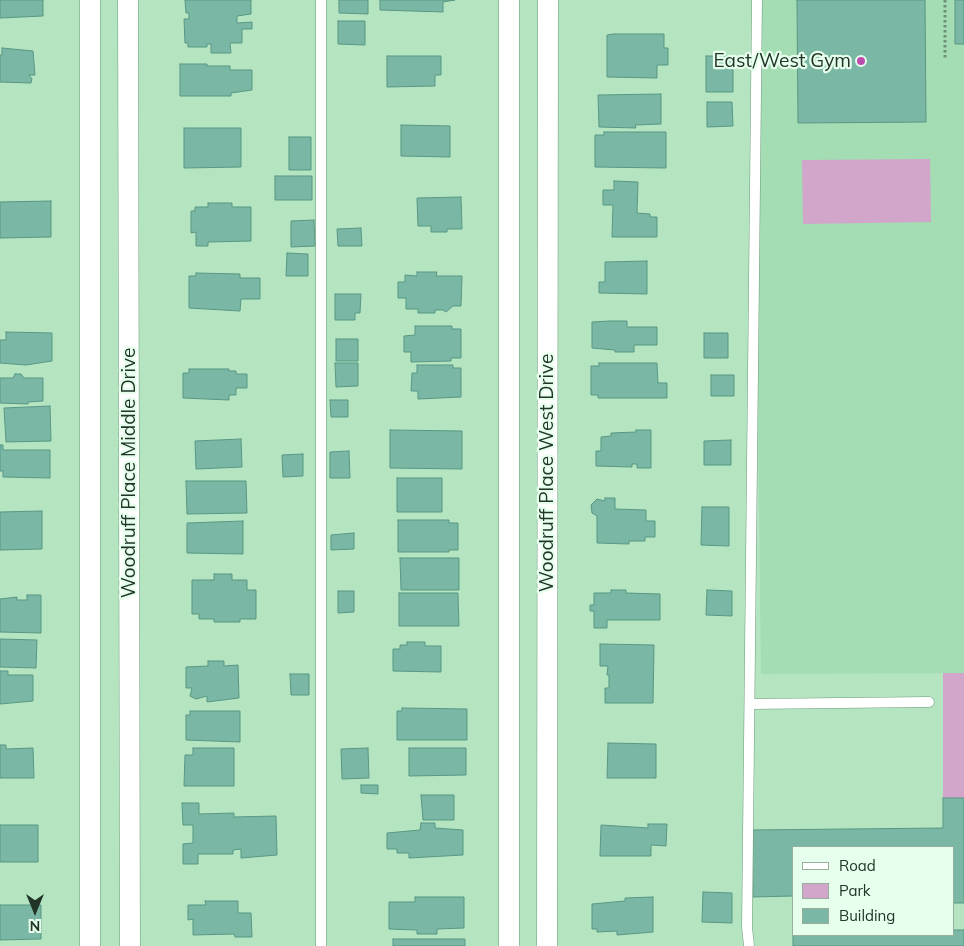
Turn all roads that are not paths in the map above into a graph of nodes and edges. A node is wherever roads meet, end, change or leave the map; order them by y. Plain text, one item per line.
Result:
1 (90, 0) edge
2 (128, 0) edge
3 (321, 0) edge
4 (508, 0) edge
5 (548, 0) edge
6 (757, 0) edge
7 (929, 702) dead end
8 (750, 704) junction
9 (90, 946) edge
10 (130, 946) edge
11 (321, 946) edge
12 (509, 946) edge
13 (547, 946) edge
14 (749, 946) edge

1 - 9 street, Woodruff Place Middle Drive
2 - 10 street, Woodruff Place Middle Drive
3 - 11 lane
4 - 12 street, Woodruff Place West Drive
5 - 13 street, Woodruff Place West Drive
6 - 8 lane
7 - 8 lane
8 - 14 lane

